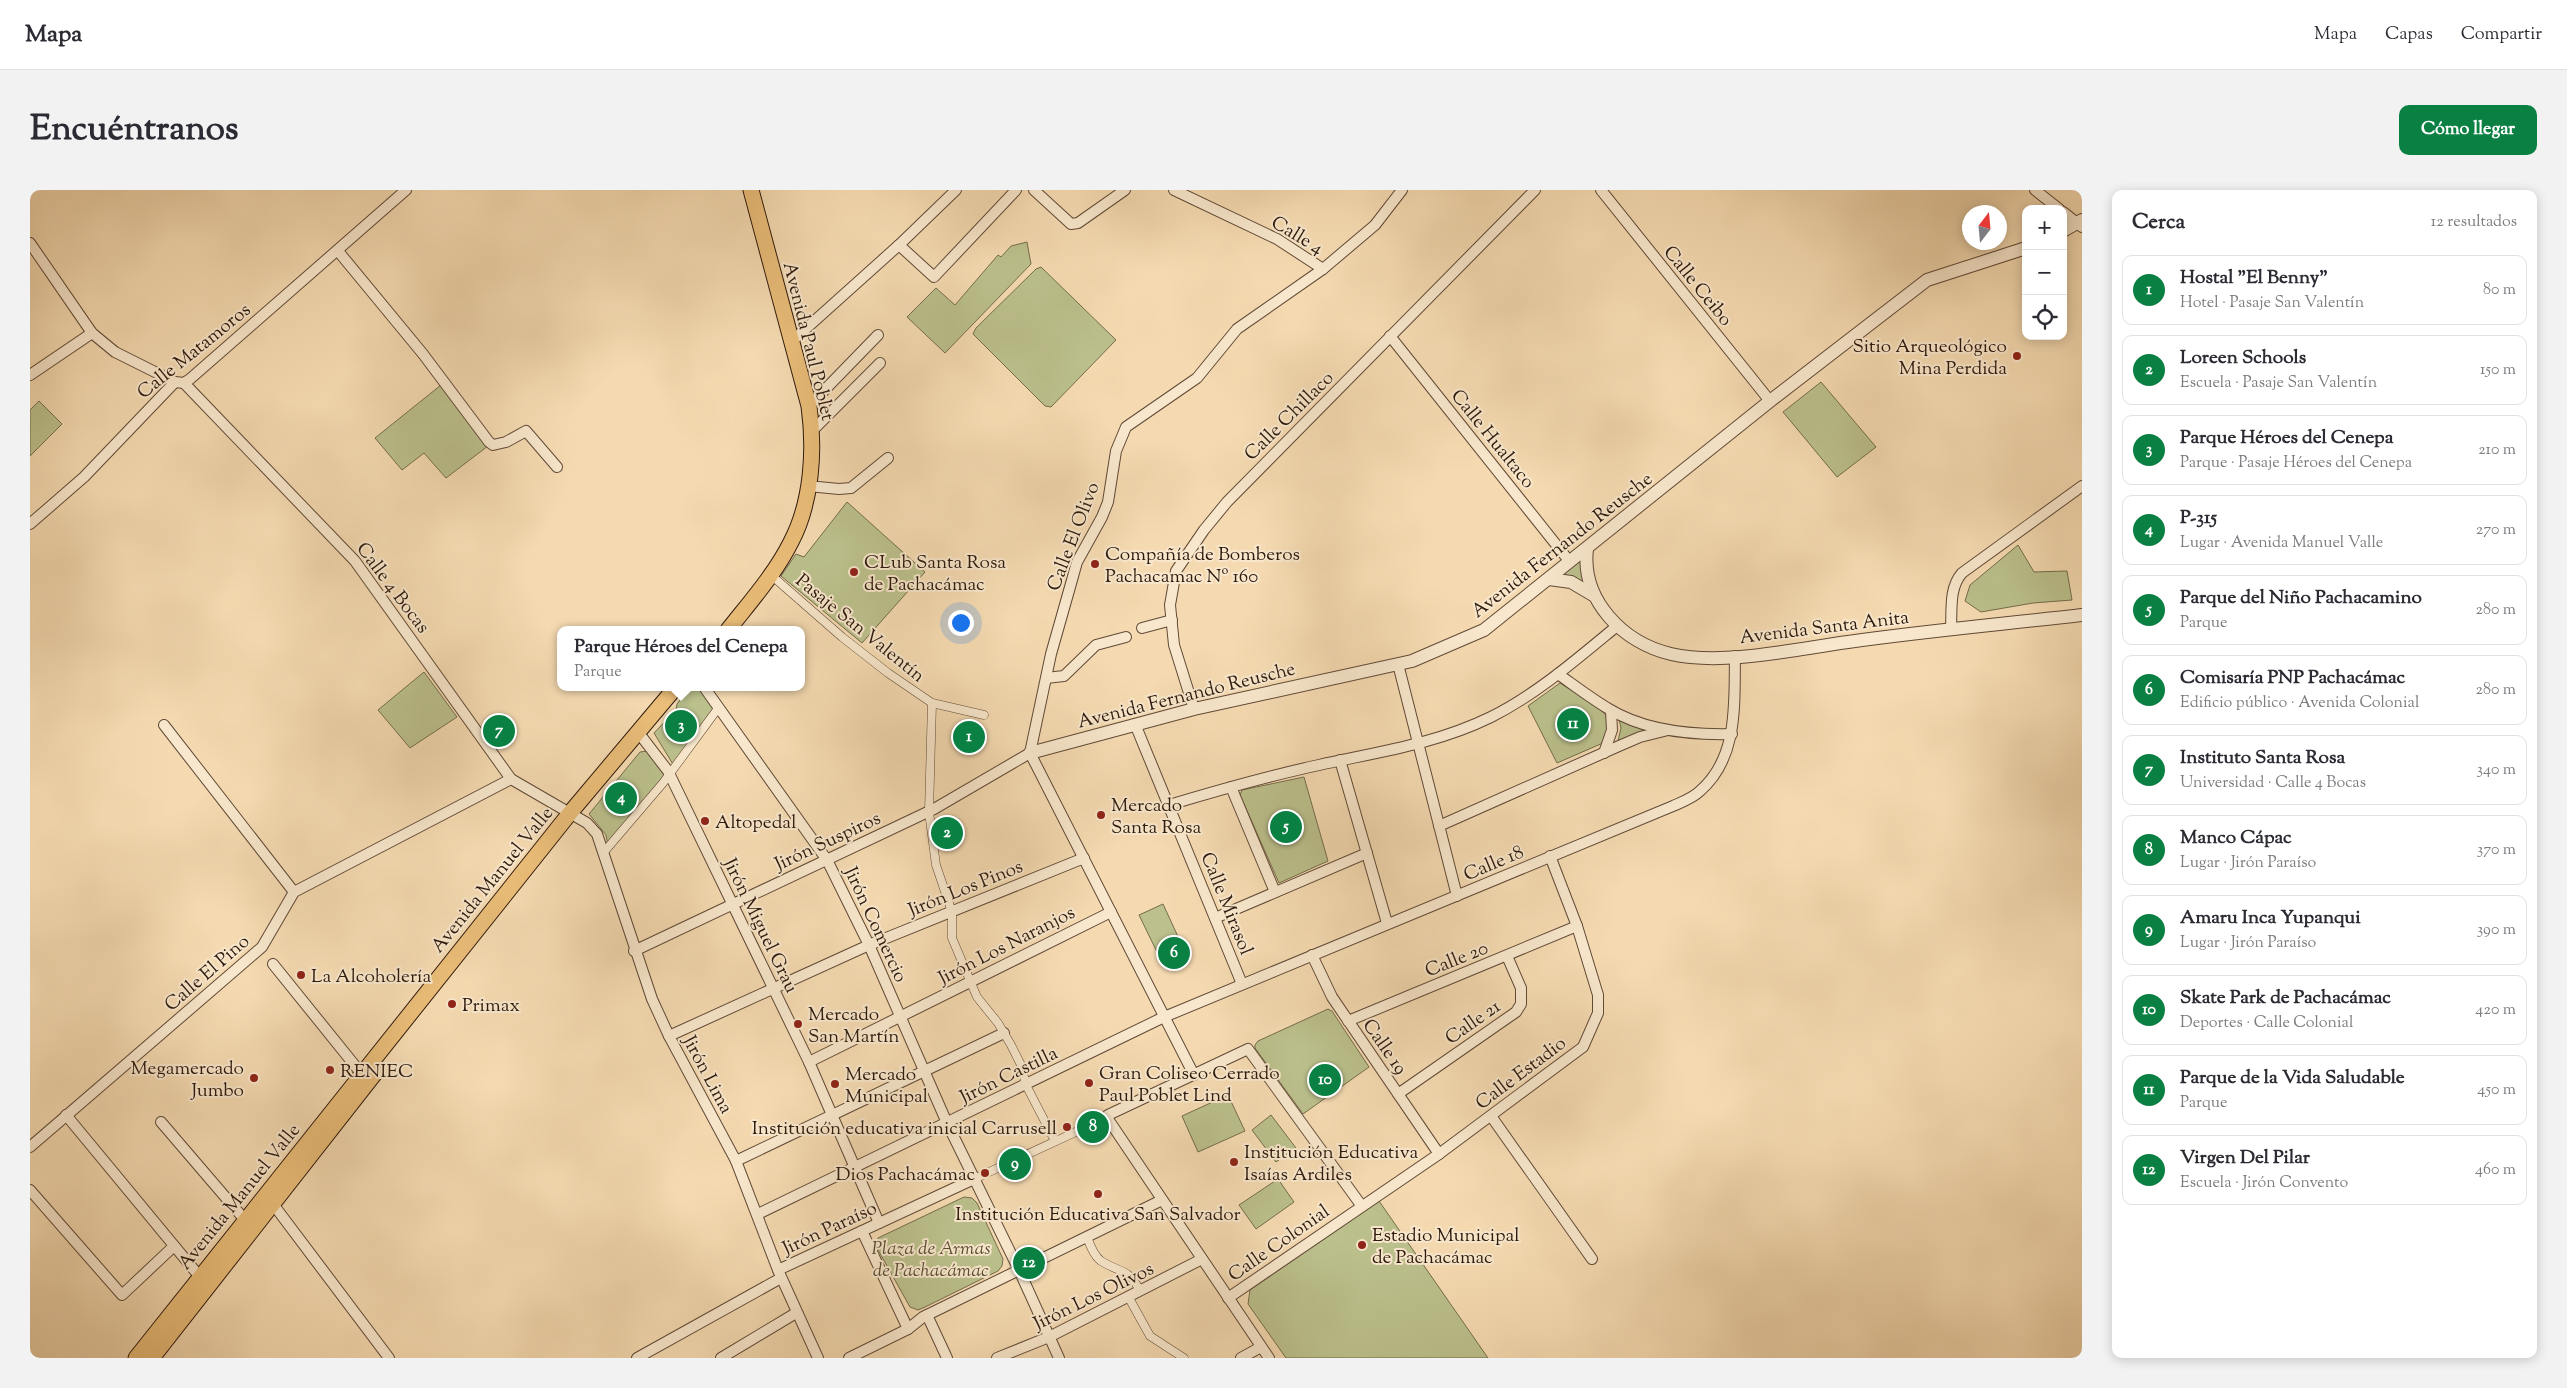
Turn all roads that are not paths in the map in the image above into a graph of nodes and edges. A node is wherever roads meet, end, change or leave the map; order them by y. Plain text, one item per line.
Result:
1 (406, 190) edge
2 (751, 190) edge
3 (956, 190) edge
4 (1016, 190) edge
5 (1034, 190) edge
6 (1125, 190) edge
7 (1174, 190) edge
8 (1402, 190) edge
9 (1535, 190) edge
10 (1601, 190) edge
11 (2035, 190) edge
12 (2054, 205) edge
13 (2067, 215) edge
14 (2081, 224) edge
15 (2067, 230) edge
16 (30, 243) edge
17 (899, 245) junction
18 (2022, 249) edge
19 (338, 251) junction
20 (1323, 269) junction
21 (92, 333) junction
22 (878, 335) dead end
23 (1390, 336) junction
24 (791, 342) junction
25 (880, 363) dead end
26 (30, 375) edge
27 (179, 382) junction
28 (1770, 401) junction
29 (809, 406) junction
30 (812, 430) junction
31 (888, 458) dead end
32 (557, 467) dead end
33 (808, 486) junction
34 (2082, 486) edge
35 (30, 524) edge
36 (1587, 549) junction
37 (1570, 562) junction
38 (770, 575) junction
39 (1549, 579) junction
40 (1593, 595) junction
41 (2082, 614) edge
42 (1172, 620) junction
43 (731, 626) edge
44 (1617, 626) junction
45 (1142, 628) dead end
46 (1951, 628) junction
47 (1126, 637) dead end
48 (1735, 656) junction
49 (1398, 664) junction
50 (1558, 674) junction
51 (1046, 678) junction
52 (673, 691) edge
53 (682, 691) edge
54 (707, 691) edge
55 (932, 703) junction
56 (719, 707) junction
57 (1194, 709) junction
58 (1611, 710) junction
59 (984, 715) dead end
60 (1135, 724) junction
61 (164, 725) dead end
62 (1668, 730) junction
63 (1732, 734) junction
64 (640, 736) junction
65 (1419, 745) junction
66 (1030, 753) junction
67 (1604, 753) junction
68 (1340, 760) junction
69 (670, 773) junction
70 (511, 779) junction
71 (1231, 786) junction
72 (1169, 805) junction
73 (929, 812) junction
74 (574, 816) junction
75 (1439, 826) junction
76 (604, 852) junction
77 (1367, 853) junction
78 (1550, 856) junction
79 (1084, 858) junction
80 (827, 860) junction
81 (294, 892) junction
82 (1276, 892) junction
83 (1457, 896) junction
84 (731, 903) junction
85 (952, 912) junction
86 (1111, 912) junction
87 (1215, 918) junction
88 (1387, 923) junction
89 (1577, 926) junction
90 (869, 945) junction
91 (634, 951) junction
92 (1312, 954) junction
93 (1507, 956) junction
94 (273, 964) dead end
95 (970, 982) junction
96 (1242, 984) junction
97 (772, 990) junction
98 (900, 1016) junction
99 (1164, 1016) junction
100 (1348, 1022) junction
101 (1004, 1033) junction
102 (669, 1036) junction
103 (809, 1062) junction
104 (924, 1071) junction
105 (1194, 1075) junction
106 (365, 1077) junction
107 (1026, 1085) junction
108 (1398, 1094) junction
109 (830, 1114) junction
110 (66, 1115) junction
111 (1491, 1116) junction
112 (1108, 1117) junction
113 (161, 1122) dead end
114 (947, 1123) junction
115 (1055, 1141) junction
116 (30, 1146) edge
117 (1439, 1154) junction
118 (736, 1161) junction
119 (854, 1167) junction
120 (974, 1179) junction
121 (30, 1190) edge
122 (1162, 1200) junction
123 (273, 1204) junction
124 (1362, 1205) junction
125 (758, 1214) junction
126 (245, 1220) junction
127 (879, 1223) junction
128 (862, 1230) junction
129 (1087, 1237) junction
130 (174, 1246) junction
131 (1202, 1259) junction
132 (1592, 1259) dead end
133 (1020, 1270) junction
134 (779, 1274) junction
135 (200, 1277) junction
136 (1140, 1291) junction
137 (1129, 1298) junction
138 (1228, 1298) junction
139 (796, 1313) junction
140 (927, 1315) junction
141 (908, 1329) junction
142 (1049, 1337) junction
143 (1261, 1347) junction
144 (136, 1358) edge
145 (152, 1358) edge
146 (389, 1358) edge
147 (637, 1358) edge
148 (721, 1358) edge
149 (818, 1358) edge
150 (849, 1358) edge
151 (946, 1358) edge
152 (997, 1358) edge
153 (1059, 1358) edge
154 (1184, 1358) edge
155 (1241, 1358) edge
156 (1268, 1358) edge

1 - 19 street, Calle Matamoros
2 - 24 main road, Avenida Paul Poblet
3 - 17 street
4 - 17 street
5 - 6 street
7 - 20 street, Calle 4
8 - 20 street, Calle El Olivo
9 - 23 street, Calle Chillaco
10 - 28 street, Calle Ceibo
11 - 12 street
13 - 14 street
14 - 15 street
16 - 21 street, Calle 4 Bocas
17 - 24 street
18 - 28 street, Avenida Fernando Reusche
19 - 27 street, Calle Matamoros
19 - 32 street
20 - 51 street, Calle El Olivo
21 - 26 street
21 - 27 street, Calle 4 Bocas
22 - 29 street
23 - 37 street, Calle Hualtaco
23 - 42 street, Calle Chillaco
24 - 29 main road, Avenida Paul Poblet
25 - 30 street
27 - 35 street, Calle Matamoros
27 - 70 street, Calle 4 Bocas
28 - 36 street, Avenida Fernando Reusche
29 - 30 main road, Avenida Paul Poblet
30 - 33 main road, Avenida Paul Poblet
31 - 33 street
33 - 38 main road, Avenida Paul Poblet
34 - 46 street
36 - 37 street, Avenida Fernando Reusche
36 - 40 street, Avenida Santa Anita
37 - 39 street, Avenida Fernando Reusche
38 - 43 main road, Avenida Paul Poblet
38 - 55 street, Pasaje San Valentín
39 - 40 street, Avenida Santa Anita
39 - 49 street, Avenida Fernando Reusche
40 - 44 street, Avenida Santa Anita
41 - 46 street, Avenida Santa Anita
42 - 45 street
42 - 57 street, Calle Chillaco
44 - 48 street, Avenida Santa Anita
44 - 50 street
46 - 48 street, Avenida Santa Anita
47 - 51 street
48 - 63 street, Calle 18
49 - 57 street, Avenida Fernando Reusche
49 - 65 street
50 - 58 street
50 - 65 street
51 - 66 street, Calle El Olivo
52 - 64 main road, Avenida Manuel Valle
53 - 64 main road, Avenida Manuel Valle
54 - 56 street, Jirón Comercio
55 - 59 street, Pasaje San Valentín
55 - 73 street, Pasaje San Valentín
56 - 69 street
56 - 80 street, Jirón Comercio
57 - 60 street, Avenida Fernando Reusche
58 - 62 street
58 - 67 street
60 - 66 street, Avenida Fernando Reusche
60 - 72 street, Calle Mirasol
61 - 81 street
62 - 63 street
62 - 67 street
63 - 78 street, Calle 18
64 - 69 street, Jirón Miguel Grau
64 - 74 main road, Avenida Manuel Valle
65 - 68 street
65 - 75 street
66 - 73 street, Jirón Suspiros
66 - 79 street
67 - 75 street
68 - 71 street
68 - 77 street
69 - 76 street
69 - 84 street, Jirón Miguel Grau
70 - 74 street, Calle 4 Bocas
70 - 81 street
71 - 72 street
71 - 82 street
72 - 87 street, Calle Mirasol
73 - 80 street, Jirón Suspiros
73 - 85 street, Pasaje San Valentín
74 - 76 street, Jirón Lima
74 - 106 main road, Avenida Manuel Valle
75 - 83 street
76 - 91 street, Jirón Lima
77 - 82 street
77 - 88 street
78 - 83 street, Calle 18
78 - 89 street, Calle Estadio
79 - 85 street, Jirón Los Pinos
79 - 86 street
80 - 84 street, Jirón Suspiros
80 - 90 street, Jirón Comercio
81 - 110 street, Calle El Pino
82 - 87 street
83 - 88 street, Calle 18
84 - 91 street, Jirón Suspiros
84 - 97 street, Jirón Miguel Grau
85 - 90 street, Jirón Los Pinos
85 - 95 street, Pasaje San Valentín
86 - 95 street, Jirón Los Naranjos
86 - 99 street
87 - 96 street, Calle Mirasol
88 - 92 street, Calle 18
89 - 93 street, Calle 20
89 - 111 street, Calle Estadio
90 - 97 street, Jirón Los Pinos
90 - 98 street, Jirón Comercio
91 - 102 street, Jirón Lima
92 - 96 street, Calle 18
92 - 100 street, Calle 19
93 - 100 street, Calle 20
93 - 108 street, Calle 21
94 - 106 street
95 - 98 street, Jirón Los Naranjos
95 - 101 street, Pasaje San Valentín
96 - 99 street, Calle 18
97 - 102 street, Jirón Los Pinos
97 - 103 street, Jirón Miguel Grau
98 - 103 street, Jirón Los Naranjos
98 - 104 street, Jirón Comercio
99 - 105 street
99 - 107 street, Jirón Castilla
100 - 108 street, Calle 19
101 - 104 street
101 - 107 street, Pasaje San Valentín
102 - 118 street, Jirón Lima
103 - 109 street, Jirón Miguel Grau
104 - 109 street
104 - 114 street, Jirón Comercio
105 - 112 street, Jirón Paraíso
105 - 124 street, Jirón Paraíso
106 - 123 main road, Avenida Manuel Valle
106 - 126 main road, Avenida Manuel Valle
107 - 114 street, Jirón Castilla
107 - 115 street, Pasaje San Valentín
108 - 117 street, Calle 19
109 - 118 street
109 - 119 street, Jirón Miguel Grau
110 - 116 street, Calle El Pino
110 - 130 street
111 - 117 street, Calle Estadio
111 - 132 street
112 - 115 street, Jirón Paraíso
112 - 122 street
113 - 126 street
114 - 119 street, Jirón Castilla
114 - 120 street, Jirón Comercio
115 - 120 street, Jirón Paraíso
117 - 124 street, Calle Estadio
118 - 125 street, Jirón Lima
119 - 125 street, Jirón Castilla
119 - 127 street, Jirón Miguel Grau
120 - 127 street, Jirón Paraíso
120 - 133 street, Jirón Comercio
121 - 130 street
122 - 129 street
122 - 131 street
123 - 145 main road, Avenida Manuel Valle
123 - 146 street
124 - 138 street, Calle Colonial
125 - 134 street, Jirón Lima
126 - 135 main road, Avenida Manuel Valle
127 - 128 street, Jirón Paraíso
128 - 134 street, Jirón Paraíso
128 - 141 street
129 - 133 street
129 - 136 street
130 - 135 street
131 - 136 street, Jirón Los Olivos
131 - 138 street
133 - 140 street
133 - 142 street, Jirón Comercio
134 - 139 street, Jirón Lima
134 - 147 street, Jirón Paraíso
135 - 144 main road, Avenida Manuel Valle
136 - 137 street, Jirón Los Olivos
137 - 142 street, Jirón Los Olivos
137 - 154 street
138 - 143 street
139 - 148 street
139 - 149 street, Jirón Lima
140 - 141 street
140 - 151 street
141 - 150 street
142 - 152 street, Jirón Los Olivos
142 - 153 street, Jirón Comercio
143 - 155 street
143 - 156 street

